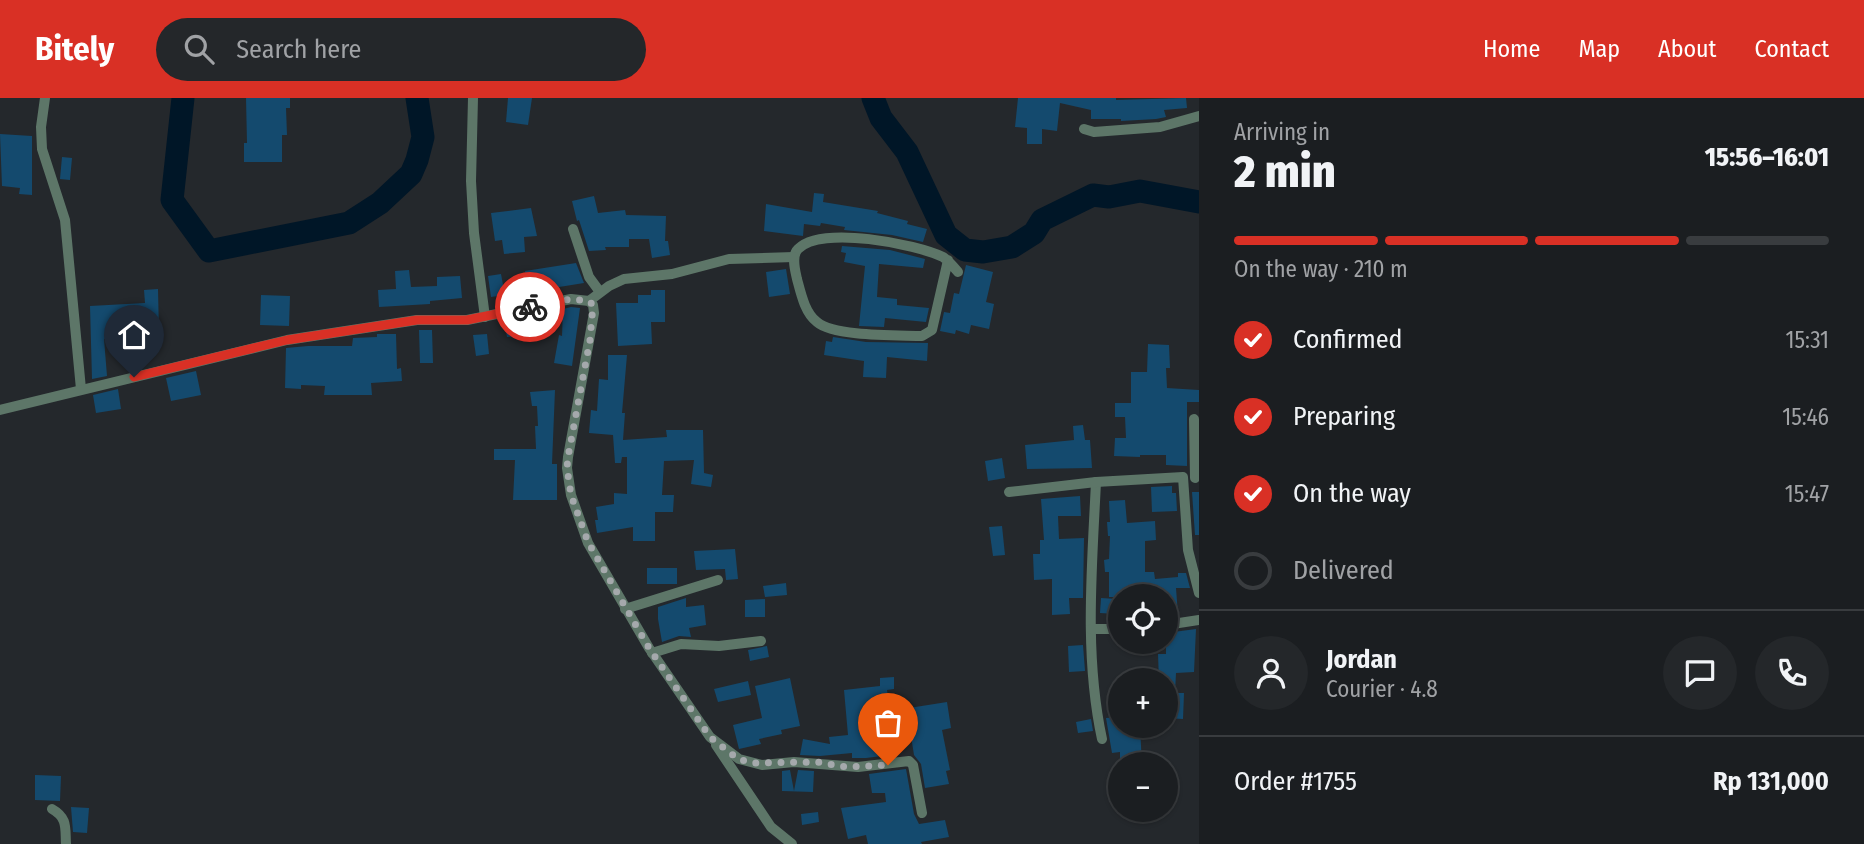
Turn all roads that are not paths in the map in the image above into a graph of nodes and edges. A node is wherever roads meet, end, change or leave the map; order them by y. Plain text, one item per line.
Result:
1 (45, 98) edge
2 (473, 98) edge
3 (1199, 116) edge
4 (1084, 129) dead end
5 (573, 229) dead end
6 (794, 257) junction
7 (948, 260) junction
8 (958, 272) dead end
9 (600, 292) junction
10 (589, 301) junction
11 (485, 317) junction
12 (81, 389) junction
13 (0, 410) edge
14 (1194, 419) dead end
15 (1192, 478) edge
16 (1096, 482) junction
17 (1009, 492) dead end
18 (718, 580) dead end
19 (1199, 593) edge
20 (625, 608) junction
21 (1199, 620) edge
22 (1178, 623) edge
23 (1091, 629) junction
24 (1108, 629) edge
25 (761, 641) dead end
26 (652, 653) junction
27 (710, 737) junction
28 (1102, 738) dead end
29 (52, 809) dead end
30 (922, 813) dead end
31 (66, 844) edge
32 (792, 844) edge

1 - 12 street
2 - 11 street
3 - 4 street
5 - 9 street
6 - 7 street
6 - 7 street
6 - 9 street
7 - 8 street
9 - 10 street
10 - 11 street
10 - 20 street
11 - 12 street
12 - 13 street
14 - 15 street
15 - 16 street
15 - 19 street
16 - 17 street
16 - 23 street
18 - 20 street
20 - 26 street
21 - 22 street
23 - 24 street
23 - 28 street
25 - 26 street
26 - 27 street
27 - 30 street
27 - 32 street
29 - 31 street

